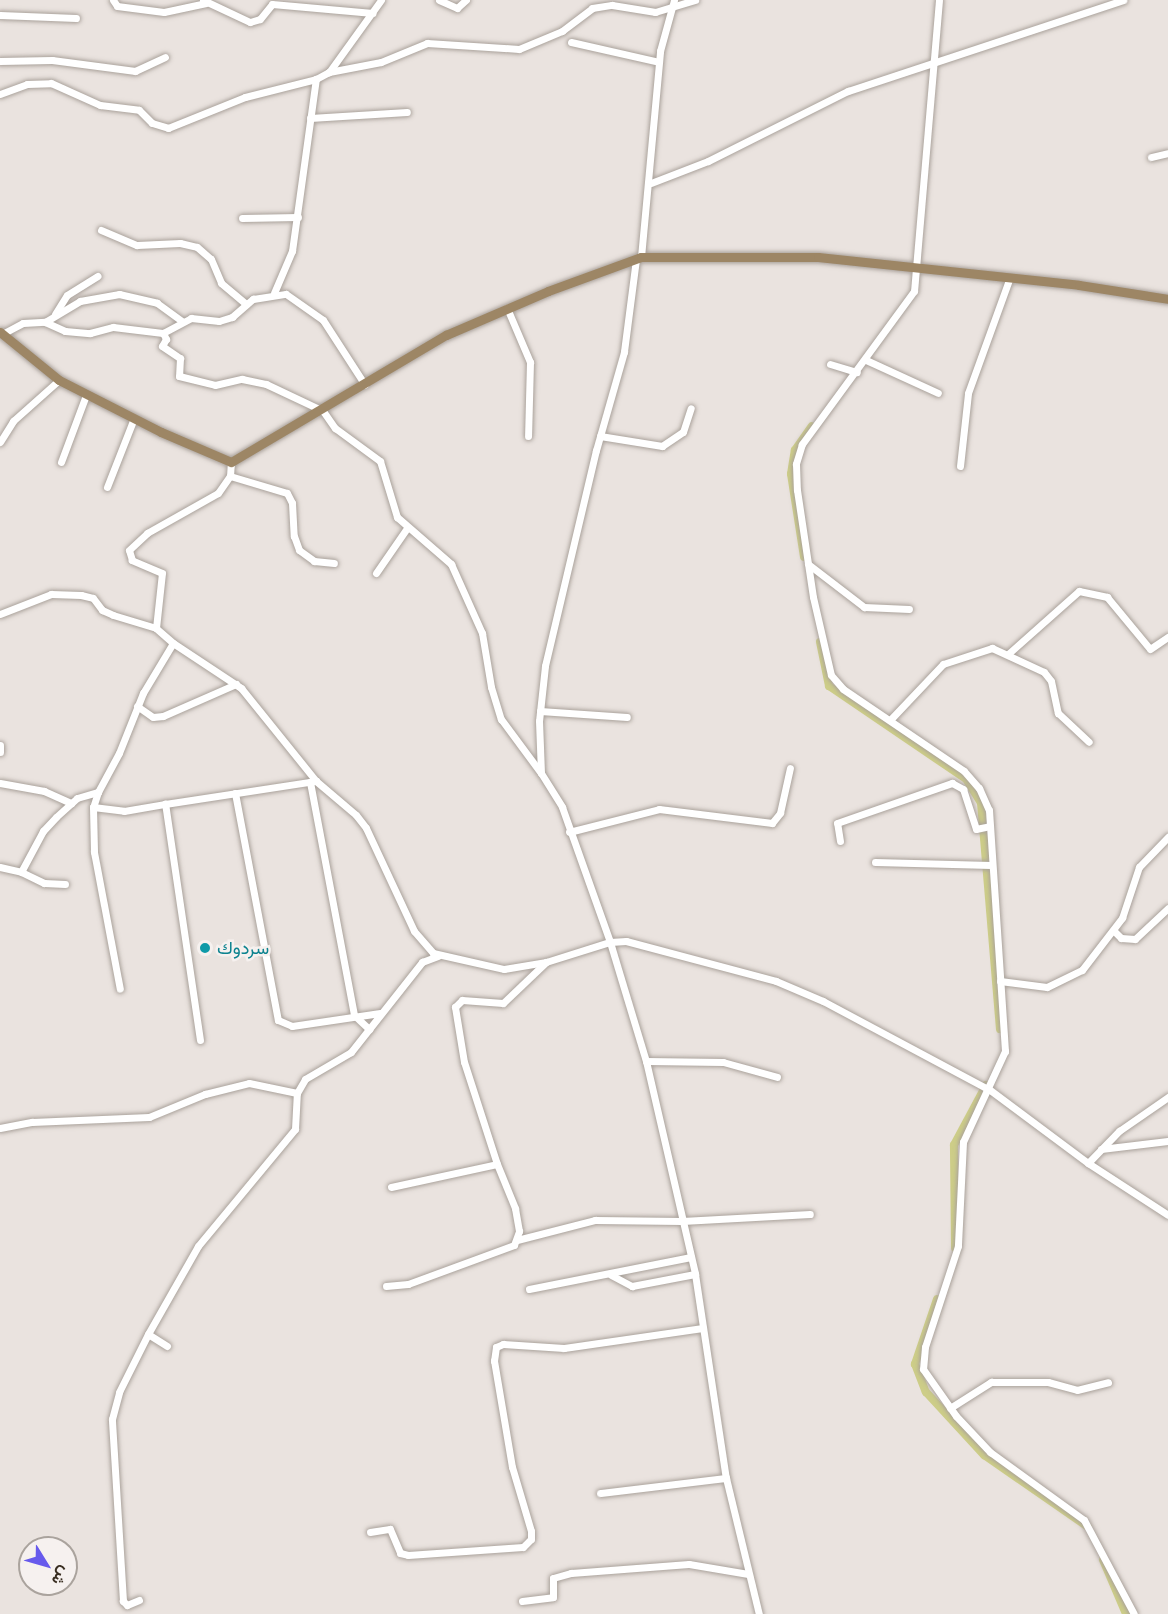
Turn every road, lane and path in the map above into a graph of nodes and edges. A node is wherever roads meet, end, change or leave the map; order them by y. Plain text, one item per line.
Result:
1 (113, 0) edge
2 (381, 0) edge
3 (439, 0) edge
4 (466, 0) edge
5 (674, 0) edge
6 (695, 0) edge
7 (939, 0) edge
8 (1123, 0) edge
9 (205, 1) edge
10 (670, 8) junction
11 (373, 13) junction
12 (0, 15) edge
13 (76, 18) dead end
14 (571, 42) dead end
15 (165, 57) dead end
16 (0, 61) edge
17 (659, 62) junction
18 (934, 64) junction
19 (329, 72) junction
20 (315, 79) junction
21 (0, 94) edge
22 (407, 112) dead end
23 (310, 118) junction
24 (1168, 153) edge
25 (1150, 157) dead end
26 (651, 183) junction
27 (298, 217) junction
28 (242, 218) dead end
29 (101, 230) dead end
30 (639, 258) junction
31 (919, 267) junction
32 (97, 276) dead end
33 (1010, 277) junction
34 (274, 293) junction
35 (1168, 299) edge
36 (246, 304) junction
37 (507, 308) junction
38 (55, 314) junction
39 (182, 321) junction
40 (45, 322) junction
41 (2, 333) edge
42 (163, 333) junction
43 (866, 360) junction
44 (830, 364) dead end
45 (857, 372) junction
46 (59, 380) junction
47 (365, 385) junction
48 (938, 393) dead end
49 (86, 395) junction
50 (691, 408) dead end
51 (323, 411) junction
52 (134, 418) junction
53 (528, 436) dead end
54 (600, 436) junction
55 (0, 442) edge
56 (61, 462) dead end
57 (231, 462) junction
58 (960, 466) dead end
59 (230, 476) junction
60 (107, 487) dead end
61 (407, 528) junction
62 (334, 563) dead end
63 (808, 564) junction
64 (375, 573) dead end
65 (909, 609) dead end
66 (0, 614) edge
67 (156, 628) junction
68 (1168, 637) edge
69 (173, 643) junction
70 (1008, 654) junction
71 (236, 684) junction
72 (137, 706) junction
73 (540, 711) junction
74 (627, 717) dead end
75 (890, 720) junction
76 (1089, 742) dead end
77 (0, 745) edge
78 (0, 752) edge
79 (789, 768) dead end
80 (541, 773) junction
81 (313, 781) junction
82 (0, 783) edge
83 (98, 792) junction
84 (235, 793) junction
85 (70, 803) junction
86 (165, 804) junction
87 (93, 807) junction
88 (990, 826) junction
89 (569, 832) junction
90 (1168, 837) edge
91 (840, 841) dead end
92 (875, 862) dead end
93 (991, 865) junction
94 (0, 867) edge
95 (21, 872) junction
96 (65, 884) dead end
97 (1168, 908) edge
98 (1114, 931) junction
99 (610, 942) junction
100 (438, 956) junction
101 (546, 962) junction
102 (1000, 981) junction
103 (120, 989) dead end
104 (380, 1013) junction
105 (354, 1015) junction
106 (369, 1029) junction
107 (200, 1040) dead end
108 (646, 1061) junction
109 (777, 1077) dead end
110 (990, 1090) junction
111 (297, 1093) junction
112 (1168, 1097) edge
113 (0, 1128) edge
114 (1168, 1141) edge
115 (1101, 1149) junction
116 (1088, 1163) junction
117 (497, 1164) junction
118 (391, 1187) dead end
119 (810, 1214) dead end
120 (1168, 1215) edge
121 (682, 1221) junction
122 (517, 1240) junction
123 (690, 1257) junction
124 (695, 1274) junction
125 (611, 1275) junction
126 (386, 1286) dead end
127 (529, 1289) dead end
128 (703, 1328) junction
129 (148, 1334) junction
130 (166, 1346) dead end
131 (1108, 1382) dead end
132 (950, 1408) junction
133 (726, 1478) junction
134 (600, 1493) dead end
135 (370, 1532) dead end
136 (748, 1574) junction
137 (139, 1600) dead end
138 (522, 1601) dead end
139 (759, 1614) edge
140 (1134, 1614) edge

1 - 9 street
2 - 11 street
3 - 4 street
5 - 10 street
6 - 10 street
7 - 18 street
8 - 18 street
9 - 11 street
10 - 17 street
10 - 19 street
11 - 19 street
12 - 13 street
14 - 17 street
15 - 16 street
17 - 26 street
18 - 26 street
18 - 31 street
19 - 20 street
20 - 21 street
20 - 23 street
22 - 23 street
23 - 27 street
24 - 25 street
26 - 30 street
27 - 28 street
27 - 34 street
29 - 36 street
30 - 31 main road
30 - 37 main road
30 - 54 street
31 - 33 main road
31 - 43 street
32 - 38 street
33 - 35 main road
33 - 58 street
34 - 36 street
34 - 47 street
36 - 39 street
37 - 47 main road
37 - 53 street
38 - 39 street
38 - 40 street
39 - 42 street
40 - 41 street
40 - 42 street
41 - 46 main road
42 - 51 street
43 - 45 street
43 - 48 street
44 - 45 street
45 - 63 street
46 - 49 main road
46 - 55 street
47 - 51 main road
49 - 52 main road
49 - 56 street
50 - 54 street
51 - 57 main road
51 - 61 street
52 - 57 main road
52 - 60 street
54 - 73 street
57 - 59 street
59 - 62 street
59 - 67 street
61 - 64 street
61 - 80 street
63 - 65 street
63 - 75 street
66 - 67 street
67 - 69 street
68 - 70 street
69 - 71 street
69 - 72 street
70 - 75 street
70 - 76 street
71 - 72 street
71 - 81 street
72 - 83 street
73 - 74 street
73 - 80 street
75 - 88 street
77 - 78 street
79 - 89 street
80 - 89 street
81 - 84 street
81 - 100 street
81 - 105 street
82 - 85 street
83 - 85 street
83 - 87 street
84 - 86 street
84 - 105 street
85 - 95 street
86 - 87 street
86 - 107 street
87 - 103 street
88 - 91 street
88 - 93 street
89 - 99 street
90 - 98 street
92 - 93 street
93 - 102 street
94 - 95 street
95 - 96 street
97 - 98 street
98 - 102 street
99 - 101 street
99 - 108 street
99 - 110 street
100 - 101 street
100 - 104 street
101 - 117 street
102 - 110 street
104 - 105 street
104 - 106 street
105 - 106 street
106 - 111 street
108 - 109 street
108 - 121 street
110 - 116 street
110 - 132 street
111 - 113 street
111 - 129 street
112 - 115 street
114 - 115 street
115 - 116 street
116 - 120 street
117 - 118 street
117 - 122 street
119 - 121 street
121 - 122 street
121 - 123 street
122 - 126 street
123 - 124 street
123 - 125 street
124 - 125 street
124 - 128 street
125 - 127 street
128 - 133 street
128 - 135 street
129 - 130 street
129 - 137 street
131 - 132 street
132 - 140 street
133 - 134 street
133 - 136 street
136 - 138 street
136 - 139 street

